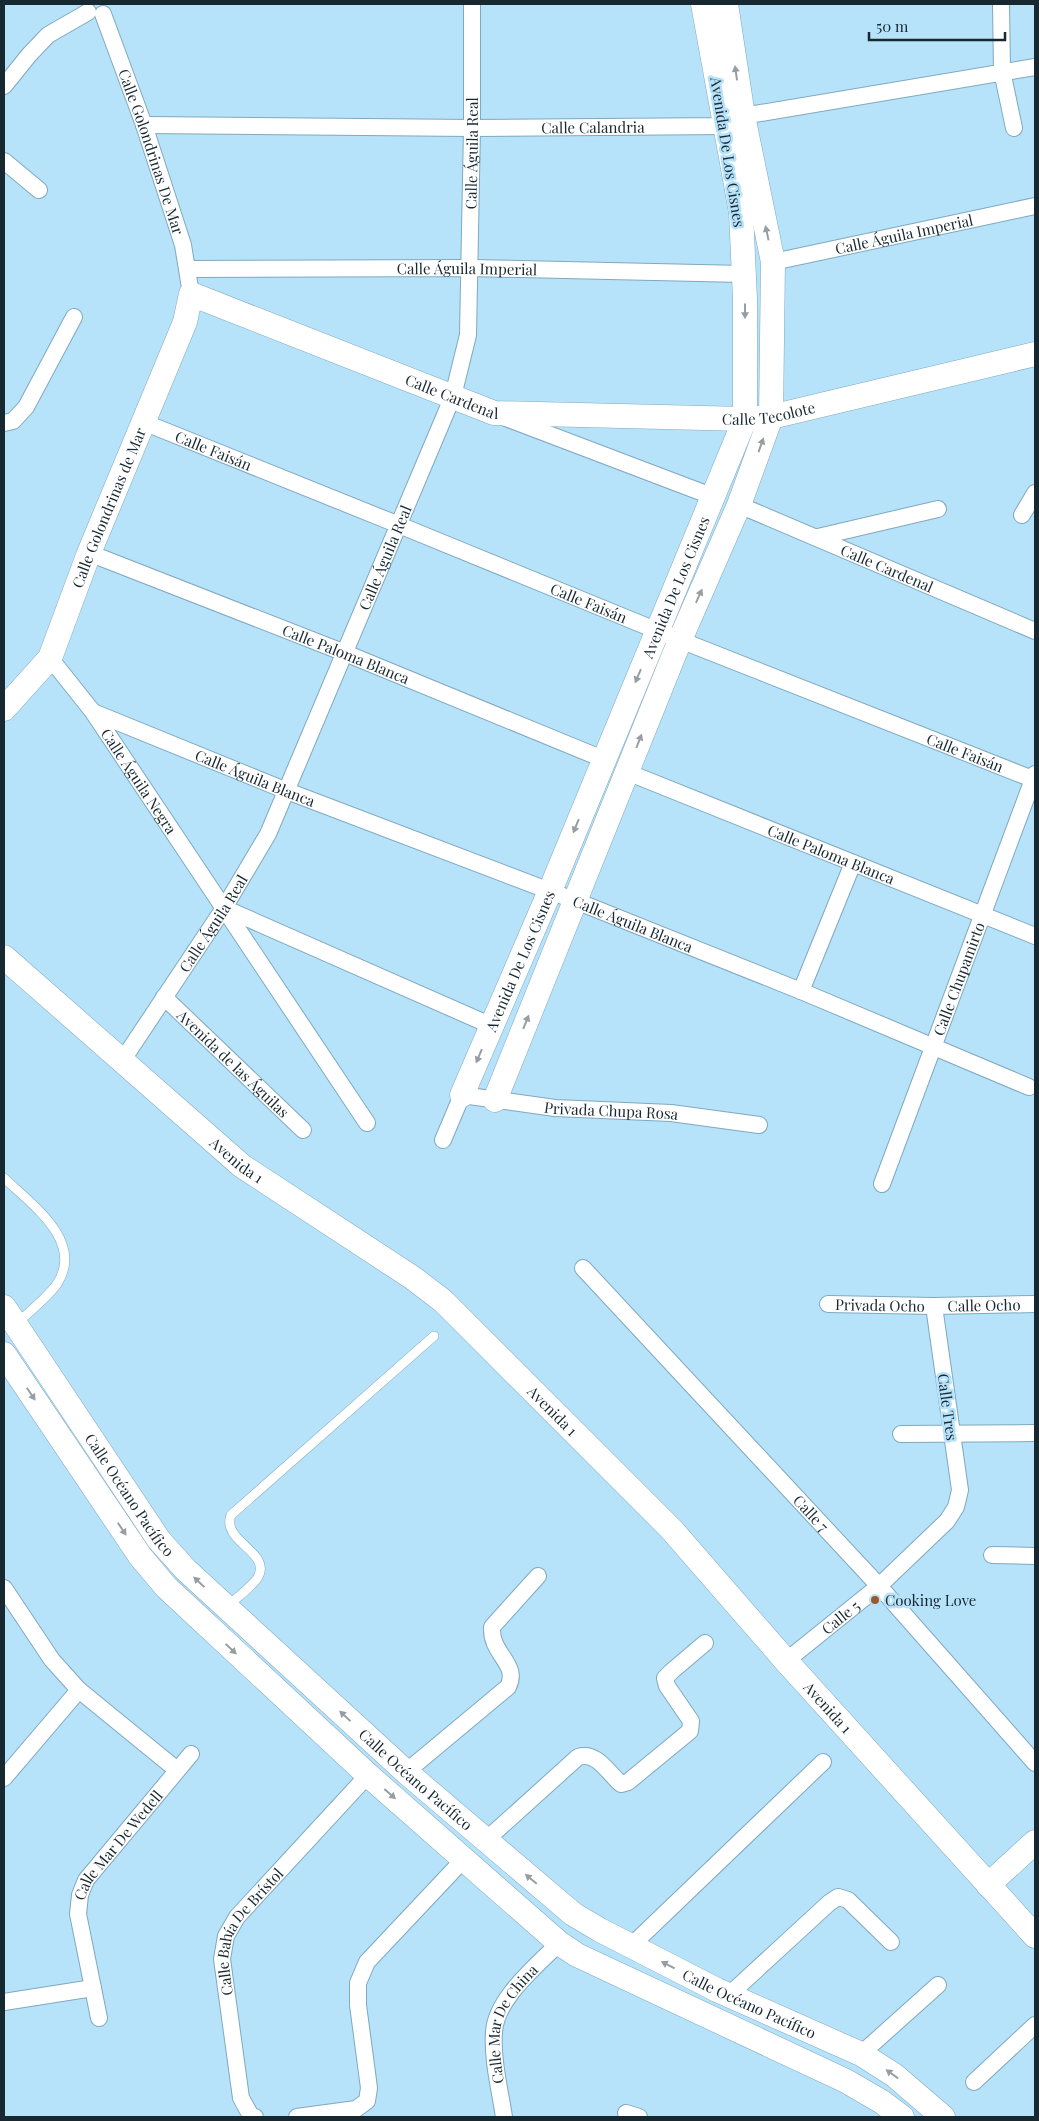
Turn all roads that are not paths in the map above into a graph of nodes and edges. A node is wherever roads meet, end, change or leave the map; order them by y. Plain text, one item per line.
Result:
1 (472, 4) edge
2 (703, 4) edge
3 (726, 4) edge
4 (1001, 4) edge
5 (96, 8) edge
6 (1035, 67) edge
7 (1002, 71) junction
8 (4, 86) edge
9 (734, 121) junction
10 (144, 125) junction
11 (472, 128) junction
12 (1014, 128) dead end
13 (4, 161) edge
14 (39, 190) dead end
15 (1035, 206) edge
16 (773, 262) junction
17 (470, 268) junction
18 (188, 269) junction
19 (744, 274) junction
20 (191, 294) junction
21 (74, 317) dead end
22 (1035, 354) edge
23 (453, 396) junction
24 (494, 413) junction
25 (771, 416) junction
26 (745, 419) junction
27 (8, 422) edge
28 (143, 422) junction
29 (1035, 493) edge
30 (714, 497) junction
31 (739, 505) junction
32 (938, 509) dead end
33 (1022, 515) dead end
34 (399, 525) junction
35 (818, 537) junction
36 (89, 553) junction
37 (657, 631) junction
38 (1035, 631) edge
39 (680, 640) junction
40 (345, 653) junction
41 (50, 658) junction
42 (4, 709) edge
43 (93, 712) junction
44 (603, 759) junction
45 (627, 772) junction
46 (1034, 778) edge
47 (287, 791) junction
48 (853, 863) junction
49 (550, 891) junction
50 (576, 901) junction
51 (224, 908) junction
52 (983, 914) junction
53 (1035, 936) edge
54 (4, 957) edge
55 (801, 991) junction
56 (164, 997) junction
57 (492, 1026) junction
58 (934, 1047) junction
59 (122, 1061) junction
60 (1029, 1087) dead end
61 (462, 1095) junction
62 (495, 1100) junction
63 (367, 1123) dead end
64 (759, 1125) dead end
65 (302, 1130) dead end
66 (443, 1140) dead end
67 (4, 1178) edge
68 (882, 1184) dead end
69 (583, 1268) dead end
70 (828, 1304) dead end
71 (1035, 1304) edge
72 (934, 1306) junction
73 (10, 1316) edge
74 (434, 1336) dead end
75 (4, 1354) edge
76 (1035, 1433) edge
77 (901, 1434) dead end
78 (952, 1434) junction
79 (956, 1507) joint
80 (992, 1555) dead end
81 (1035, 1556) edge
82 (538, 1576) dead end
83 (879, 1586) junction
84 (5, 1593) edge
85 (226, 1608) junction
86 (705, 1643) dead end
87 (269, 1646) junction
88 (786, 1661) junction
89 (249, 1666) junction
90 (79, 1690) junction
91 (191, 1754) dead end
92 (823, 1762) dead end
93 (1035, 1763) edge
94 (176, 1770) junction
95 (406, 1772) junction
96 (368, 1775) junction
97 (4, 1778) edge
98 (486, 1840) junction
99 (1035, 1842) edge
100 (464, 1859) junction
101 (988, 1885) junction
102 (1035, 1936) edge
103 (891, 1942) dead end
104 (559, 1943) junction
105 (631, 1946) junction
106 (938, 1985) dead end
107 (92, 1988) junction
108 (729, 1995) junction
109 (4, 2002) edge
110 (98, 2018) dead end
111 (1035, 2025) edge
112 (861, 2054) junction
113 (974, 2082) dead end
114 (917, 2094) junction
115 (255, 2117) edge
116 (297, 2117) edge
117 (504, 2117) edge
118 (902, 2117) edge
119 (943, 2117) edge

1 - 11 street, Calle Águila Real
2 - 9 street, Avenida De Los Cisnes
9 -> 3 street, Avenida De Los Cisnes
4 - 7 street
5 - 8 street
5 - 10 street, Calle Golondrinas De Mar
6 - 7 street, Calle Calandria
7 - 9 street, Calle Calandria
7 - 12 street
9 - 11 street, Calle Calandria
16 -> 9 street, Avenida De Los Cisnes
9 - 19 street, Avenida De Los Cisnes
10 - 11 street, Calle Calandria
10 - 18 street, Calle Golondrinas De Mar
11 - 17 street, Calle Águila Real
13 - 14 street
15 - 16 street, Calle Águila Imperial
16 - 25 street, Avenida De Los Cisnes
17 - 18 street, Calle Águila Imperial
17 - 19 street, Calle Águila Imperial
17 - 23 street, Calle Águila Real
18 - 20 street, Calle Golondrinas De Mar
19 -> 26 street, Avenida De Los Cisnes
20 - 23 street, Calle Cardenal
20 - 28 street, Calle Golondrinas de Mar
21 - 27 street
22 - 25 street, Calle Tecolote
23 - 24 street, Calle Cardenal
23 - 34 street, Calle Águila Real
24 - 26 street, Calle Tecolote
24 - 30 street, Calle Cardenal
25 - 26 street, Calle Tecolote
31 -> 25 street, Avenida De Los Cisnes
26 - 30 street, Avenida De Los Cisnes
28 - 34 street, Calle Faisán
28 - 36 street, Calle Golondrinas de Mar
29 - 33 street
30 - 37 street, Avenida De Los Cisnes
31 - 35 street, Calle Cardenal
39 -> 31 street, Avenida De Los Cisnes
32 - 35 street
34 - 37 street, Calle Faisán
34 - 40 street, Calle Águila Real
35 - 38 street, Calle Cardenal
36 - 40 street, Calle Paloma Blanca
36 - 41 street, Calle Golondrinas de Mar
37 - 39 street, Calle Faisán
37 -> 44 street, Avenida De Los Cisnes
45 -> 39 street, Avenida De Los Cisnes
39 - 46 street, Calle Faisán
40 - 44 street, Calle Paloma Blanca
40 - 47 street, Calle Águila Real
41 - 42 street, Calle Golondrinas de Mar
41 - 43 street, Calle Águila Negra
43 - 47 street, Calle Águila Blanca
43 - 51 street, Calle Águila Negra
44 -> 49 street, Avenida De Los Cisnes
45 - 48 street, Calle Paloma Blanca
45 - 50 street, Avenida De Los Cisnes
46 - 52 street, Calle Chupamirto
47 - 49 street, Calle Águila Blanca
47 - 51 street, Calle Águila Real
48 - 52 street, Calle Paloma Blanca
48 - 55 street
49 - 50 street, Calle Águila Blanca
49 - 57 street, Avenida De Los Cisnes
50 - 55 street, Calle Águila Blanca
62 -> 50 street, Avenida De Los Cisnes
51 - 56 street, Calle Águila Real
51 - 57 street
51 - 63 street, Calle Águila Negra
52 - 53 street, Calle Paloma Blanca
52 - 58 street, Calle Chupamirto
54 - 59 street, Avenida 1
55 - 58 street, Calle Águila Blanca
56 - 59 street, Calle Águila Real
56 - 65 street, Avenida de las Águilas
57 -> 61 street, Avenida De Los Cisnes
58 - 60 street, Calle Águila Blanca
58 - 68 street, Calle Chupamirto
59 - 88 street, Avenida 1
61 - 62 street, Privada Chupa Rosa
61 - 66 street, Avenida De Los Cisnes
62 - 64 street, Privada Chupa Rosa
67 - 73 lane
69 - 83 street, Calle 7
70 - 72 street, Privada Ocho
71 - 72 street, Calle Ocho
72 - 78 street, Calle Tres
85 -> 73 street, Calle Océano Pacífico
74 - 85 lane
75 -> 89 street, Calle Océano Pacífico
76 - 78 street
77 - 78 street
78 - 79 street, Calle Tres
79 - 83 street, Calle 5
80 - 81 street
82 - 95 street
83 - 88 street, Calle 5
83 - 93 street, Calle 7
84 - 90 street
85 - 87 street, Calle Océano Pacífico
86 - 98 street
87 - 89 street
95 -> 87 street, Calle Océano Pacífico
88 - 101 street, Avenida 1
89 - 96 street, Calle Océano Pacífico
90 - 94 street
90 - 97 street
91 - 94 street, Calle Mar De Wedell
92 - 105 street
94 - 107 street, Calle Mar De Wedell
95 - 98 street, Calle Océano Pacífico
96 -> 100 street, Calle Océano Pacífico
96 - 115 street, Calle Bahía De Brístol
105 -> 98 street, Calle Océano Pacífico
99 - 101 street
100 - 104 street, Calle Océano Pacífico
100 - 116 street
101 - 102 street, Avenida 1
103 - 108 street
104 - 117 street, Calle Mar De China
104 - 118 street, Calle Océano Pacífico
108 -> 105 street, Calle Océano Pacífico
106 - 112 street
107 - 109 street
107 - 110 street, Calle Mar De Wedell
108 - 112 street, Calle Océano Pacífico
111 - 113 street
114 -> 112 street, Calle Océano Pacífico
114 - 118 street
114 - 119 street, Calle Océano Pacífico

